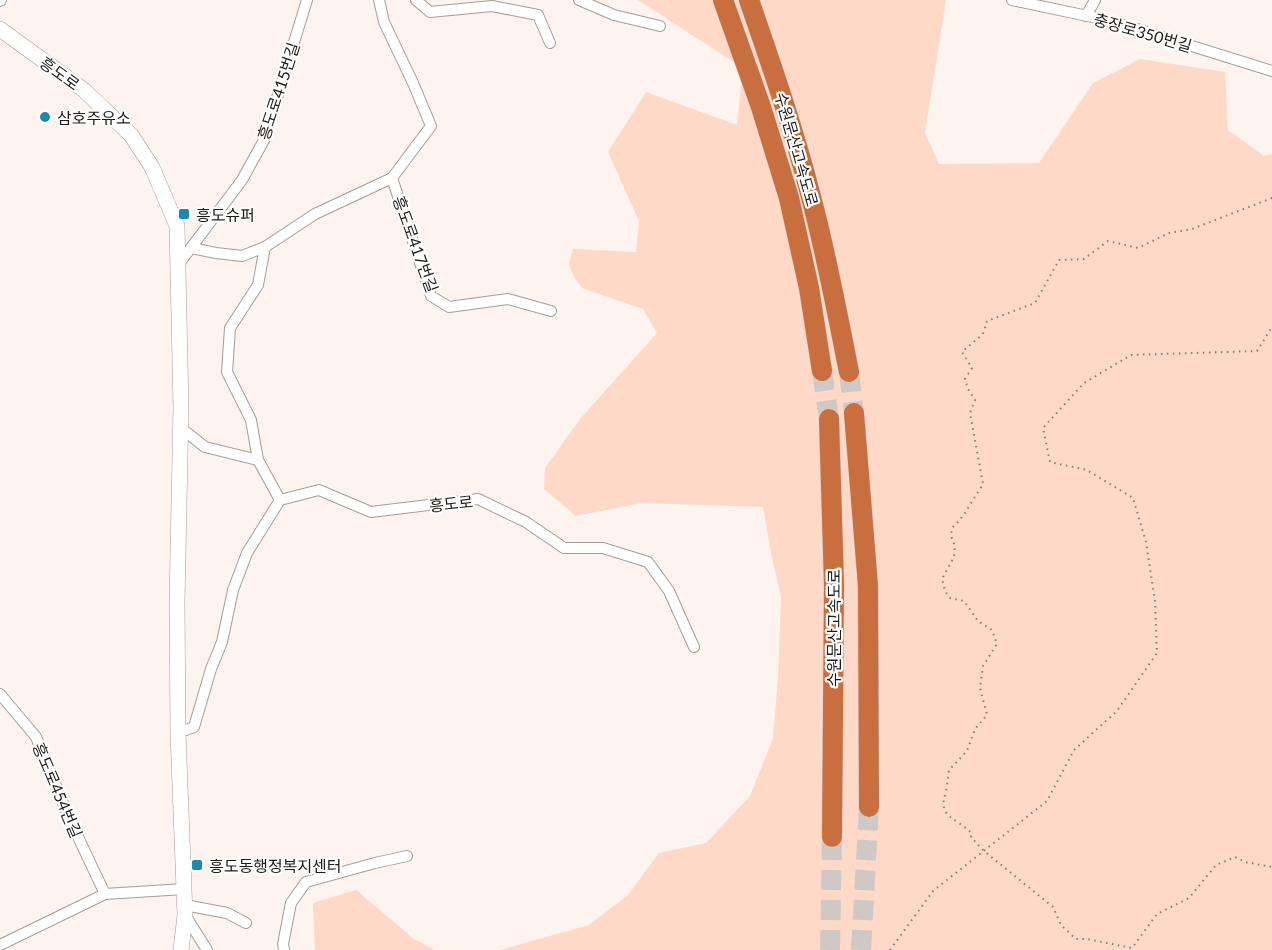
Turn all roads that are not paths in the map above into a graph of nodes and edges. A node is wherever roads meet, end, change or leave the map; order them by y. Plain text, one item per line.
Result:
1 (307, 0) edge
2 (379, 0) edge
3 (416, 0) edge
4 (579, 0) edge
5 (723, 0) edge
6 (749, 0) edge
7 (1012, 0) edge
8 (1095, 0) edge
9 (1086, 16) junction
10 (660, 26) dead end
11 (0, 29) edge
12 (550, 43) dead end
13 (1272, 71) edge
14 (392, 178) junction
15 (265, 247) junction
16 (191, 248) junction
17 (178, 265) junction
18 (551, 311) dead end
19 (822, 371) tunnel mouth
20 (849, 372) tunnel mouth
21 (854, 413) tunnel mouth
22 (829, 419) tunnel mouth
23 (181, 428) junction
24 (258, 460) junction
25 (280, 500) junction
26 (693, 647) dead end
27 (0, 694) edge
28 (177, 733) junction
29 (869, 807) tunnel mouth
30 (832, 837) tunnel mouth
31 (407, 856) dead end
32 (184, 889) junction
33 (105, 894) junction
34 (185, 910) junction
35 (246, 923) dead end
36 (0, 945) edge
37 (181, 950) edge
38 (207, 950) edge
39 (284, 950) edge

1 - 16 street, 흥도로415번길
2 - 14 street, 흥도로417번길
3 - 12 street
4 - 10 street
5 - 19 highway, 수원문산고속도로
6 - 20 highway, 수원문산고속도로
7 - 9 street, 충장로350번길
8 - 9 street
9 - 13 street, 충장로350번길
11 - 17 street, 흥도로
14 - 15 street, 흥도로417번길
14 - 18 street, 흥도로417번길
15 - 16 street, 흥도로417번길
15 - 24 street
16 - 17 street, 흥도로415번길
17 - 23 street, 흥도로
21 - 29 highway, 수원문산고속도로
22 - 30 highway, 수원문산고속도로
23 - 24 street
23 - 28 street, 흥도로
24 - 25 street
25 - 26 street, 흥도로
25 - 28 street
27 - 33 street, 흥도로454번길
28 - 32 street, 흥도로
31 - 39 street
32 - 33 street
32 - 34 street, 흥도로
33 - 36 street
34 - 35 street
34 - 37 street, 흥도로
34 - 38 street

